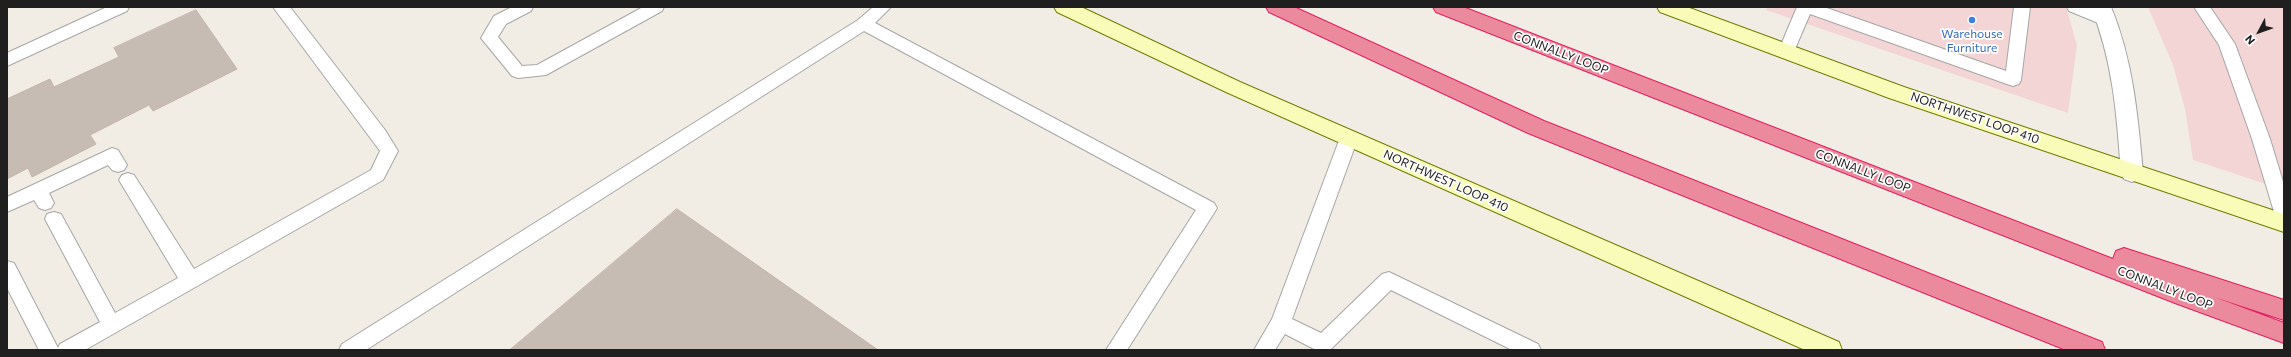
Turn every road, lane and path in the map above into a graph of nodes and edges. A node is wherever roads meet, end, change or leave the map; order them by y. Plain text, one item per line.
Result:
1 (121, 7) edge
2 (281, 7) edge
3 (525, 7) edge
4 (656, 7) edge
5 (883, 7) edge
6 (1064, 7) edge
7 (1276, 7) edge
8 (1443, 7) edge
9 (1667, 7) edge
10 (1806, 7) edge
11 (2022, 7) edge
12 (2075, 7) edge
13 (2202, 7) edge
14 (2104, 14) edge
15 (864, 24) junction
16 (1786, 52) junction
17 (7, 60) edge
18 (1348, 138) junction
19 (2132, 173) junction
20 (1919, 193) junction
21 (46, 204) junction
22 (7, 205) edge
23 (2284, 215) edge
24 (2284, 222) edge
25 (7, 269) edge
26 (190, 280) junction
27 (2284, 310) edge
28 (1281, 323) junction
29 (111, 324) junction
30 (2284, 333) edge
31 (49, 350) edge
32 (67, 350) edge
33 (349, 350) edge
34 (1116, 350) edge
35 (1264, 350) edge
36 (1531, 350) edge
37 (1830, 350) edge
38 (2093, 350) edge

1 - 17 lane
2 - 26 lane
3 - 4 lane
5 - 15 lane
6 - 18 main road, NORTHWEST LOOP 410
7 - 38 highway
8 - 20 highway, CONNALLY LOOP
9 - 16 main road, NORTHWEST LOOP 410
10 - 11 lane
10 - 16 lane
12 - 14 lane
13 - 23 lane
14 - 19 street
15 - 33 lane
15 - 34 lane
16 - 19 main road, NORTHWEST LOOP 410
18 - 28 lane
18 - 37 main road, NORTHWEST LOOP 410
19 - 24 main road, NORTHWEST LOOP 410
20 - 27 highway
20 - 30 highway, CONNALLY LOOP
21 - 22 lane
21 - 26 lane
21 - 29 lane
25 - 31 lane
26 - 29 lane
28 - 35 lane
28 - 36 lane
29 - 32 lane

